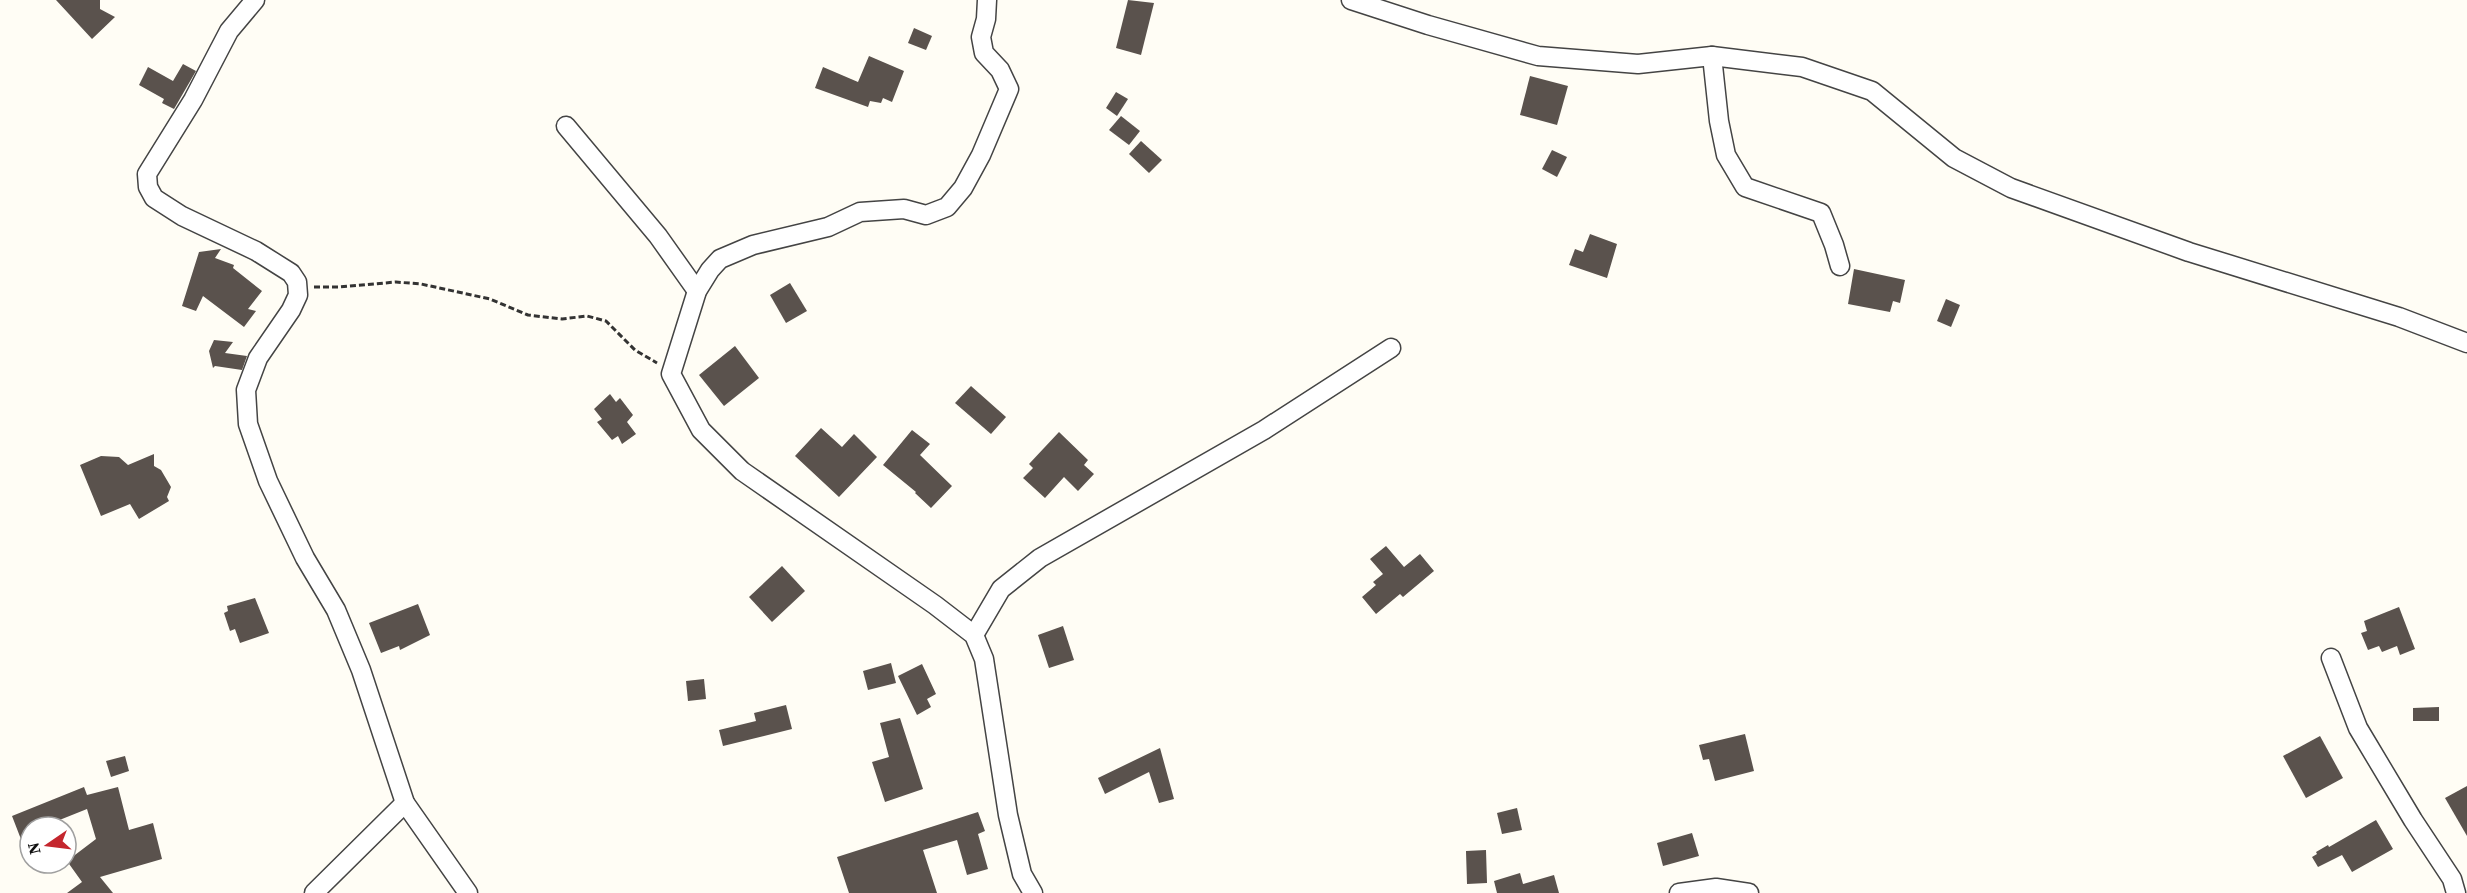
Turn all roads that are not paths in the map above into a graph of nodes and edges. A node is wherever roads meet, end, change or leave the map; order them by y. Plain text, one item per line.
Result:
1 (255, 0) edge
2 (987, 0) edge
3 (1351, 0) edge
4 (1712, 56) junction
5 (566, 126) dead end
6 (1840, 266) dead end
7 (697, 291) junction
8 (2467, 343) edge
9 (1391, 348) dead end
10 (974, 635) junction
11 (2331, 658) dead end
12 (405, 803) junction
13 (314, 893) edge
14 (468, 893) edge
15 (1033, 893) edge
16 (1679, 893) edge
17 (1749, 893) edge
18 (2456, 893) edge

1 - 12 street
2 - 7 street
3 - 4 street
4 - 6 street
4 - 8 street
5 - 7 street
7 - 10 street
9 - 10 street
10 - 15 street
11 - 18 street
12 - 13 street
12 - 14 street
16 - 17 street

